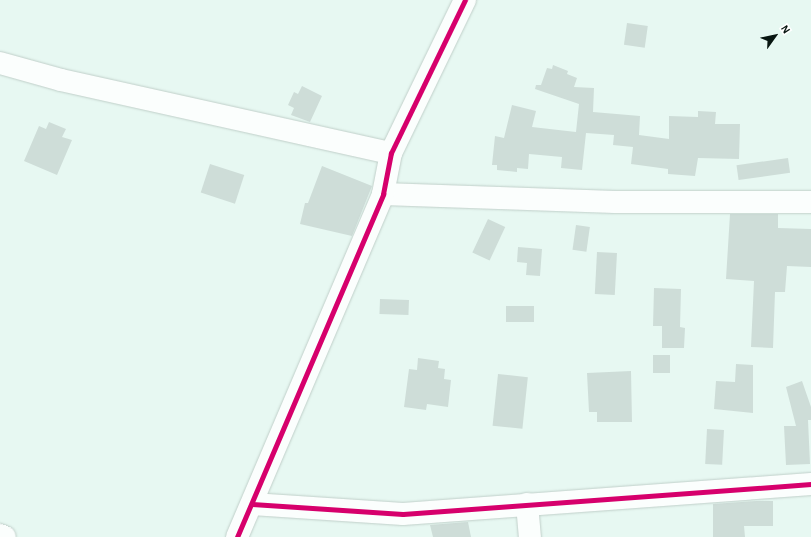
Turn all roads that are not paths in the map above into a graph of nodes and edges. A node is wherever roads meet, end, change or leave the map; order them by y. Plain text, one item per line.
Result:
1 (465, 0) edge
2 (0, 64) edge
3 (391, 153) junction
4 (383, 194) junction
5 (811, 202) edge
6 (811, 484) edge
7 (252, 504) junction
8 (527, 504) junction
9 (0, 535) edge
10 (5, 537) edge
11 (237, 537) edge
12 (530, 537) edge

1 - 3 street
2 - 3 street
3 - 4 street
4 - 5 street
4 - 7 street
6 - 8 street
7 - 8 street
7 - 11 street
8 - 12 street
9 - 10 street

